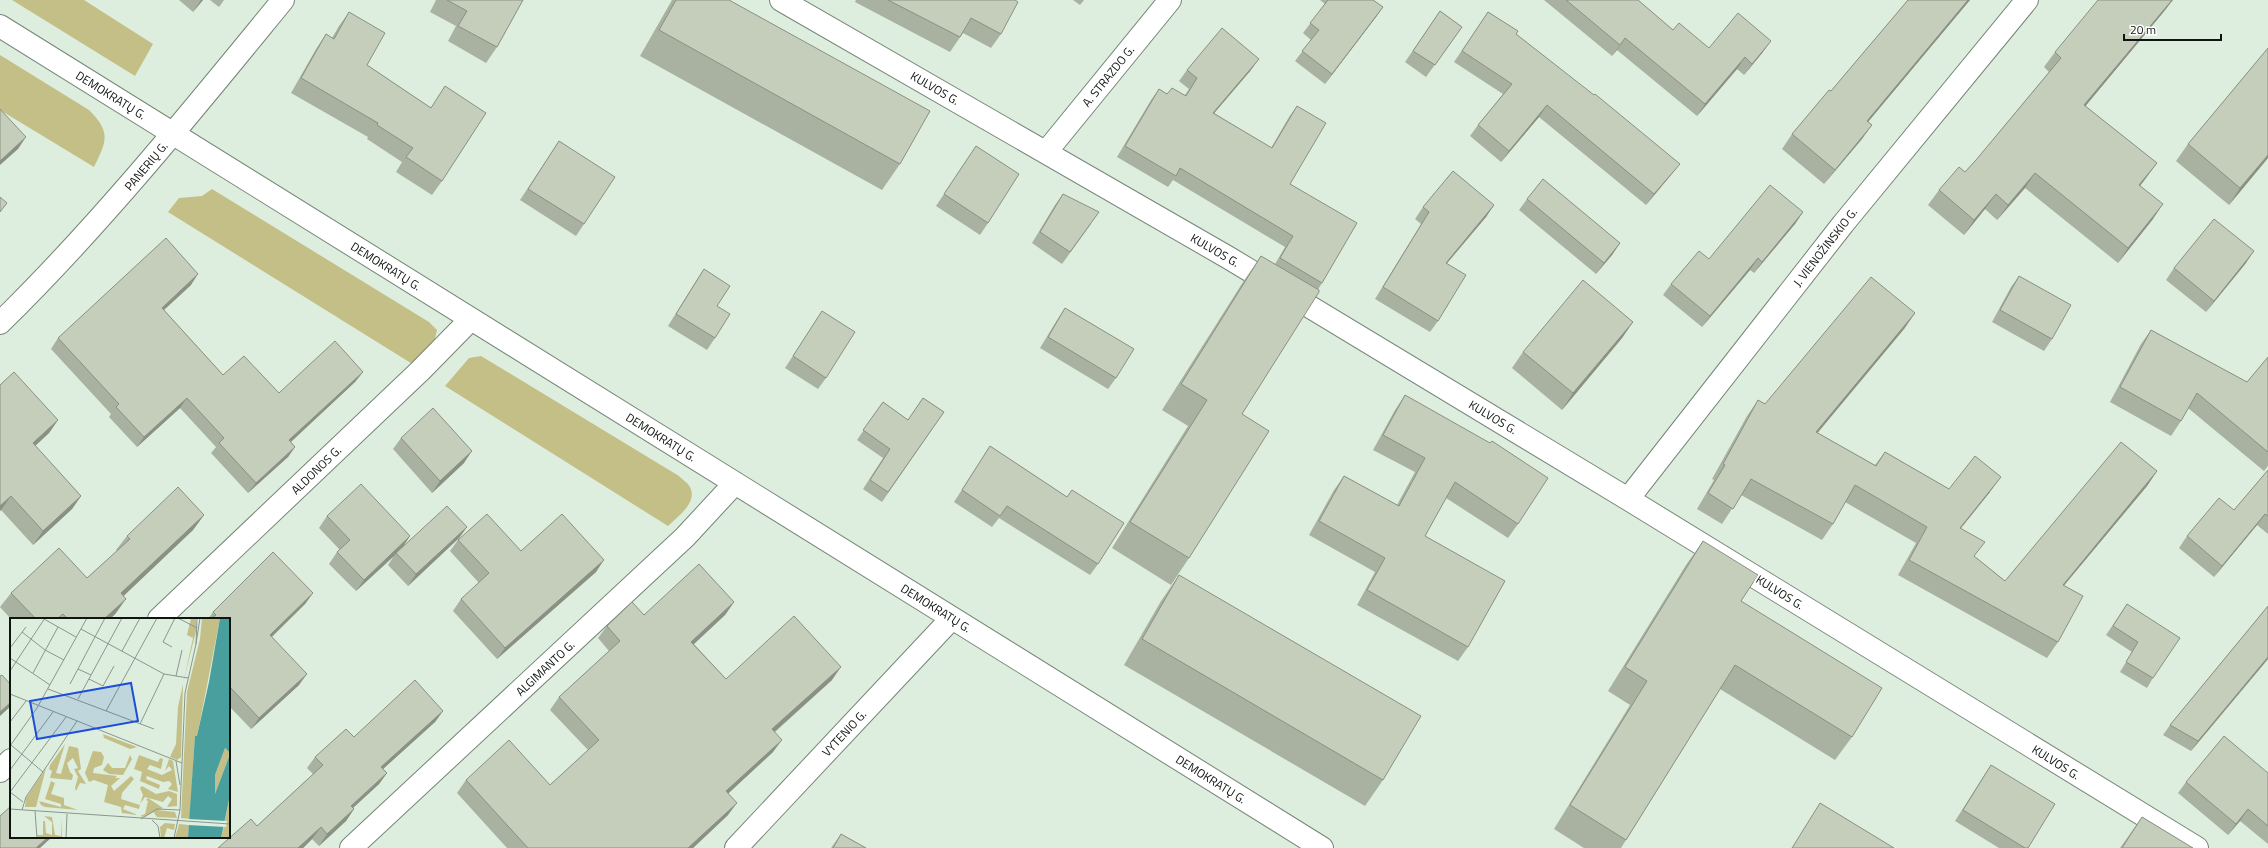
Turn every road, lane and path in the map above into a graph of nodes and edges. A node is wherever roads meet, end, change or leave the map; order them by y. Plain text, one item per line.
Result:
1 (283, 0) edge
2 (781, 0) edge
3 (1170, 0) edge
4 (2027, 0) edge
5 (0, 26) edge
6 (173, 134) junction
7 (1046, 152) junction
8 (471, 319) junction
9 (0, 323) edge
10 (735, 483) junction
11 (1628, 499) junction
12 (161, 618) edge
13 (952, 618) junction
14 (10, 761) edge
15 (0, 771) edge
16 (351, 848) edge
17 (736, 848) edge
18 (1322, 848) edge
19 (2197, 848) edge

1 - 6 street, PANERIŲ G.
2 - 7 street, KULVOS G.
3 - 7 street, A. STRAZDO G.
4 - 11 street, J. VIENOŽINSKIO G.
5 - 6 street, DEMOKRATŲ G.
6 - 8 street, DEMOKRATŲ G.
6 - 9 street, PANERIŲ G.
7 - 11 street, KULVOS G.
8 - 10 street, DEMOKRATŲ G.
8 - 12 street, ALDONOS G.
10 - 13 street, DEMOKRATŲ G.
10 - 16 street, ALGIMANTO G.
11 - 19 street, KULVOS G.
13 - 17 street, VYTENIO G.
13 - 18 street, DEMOKRATŲ G.
14 - 15 street

